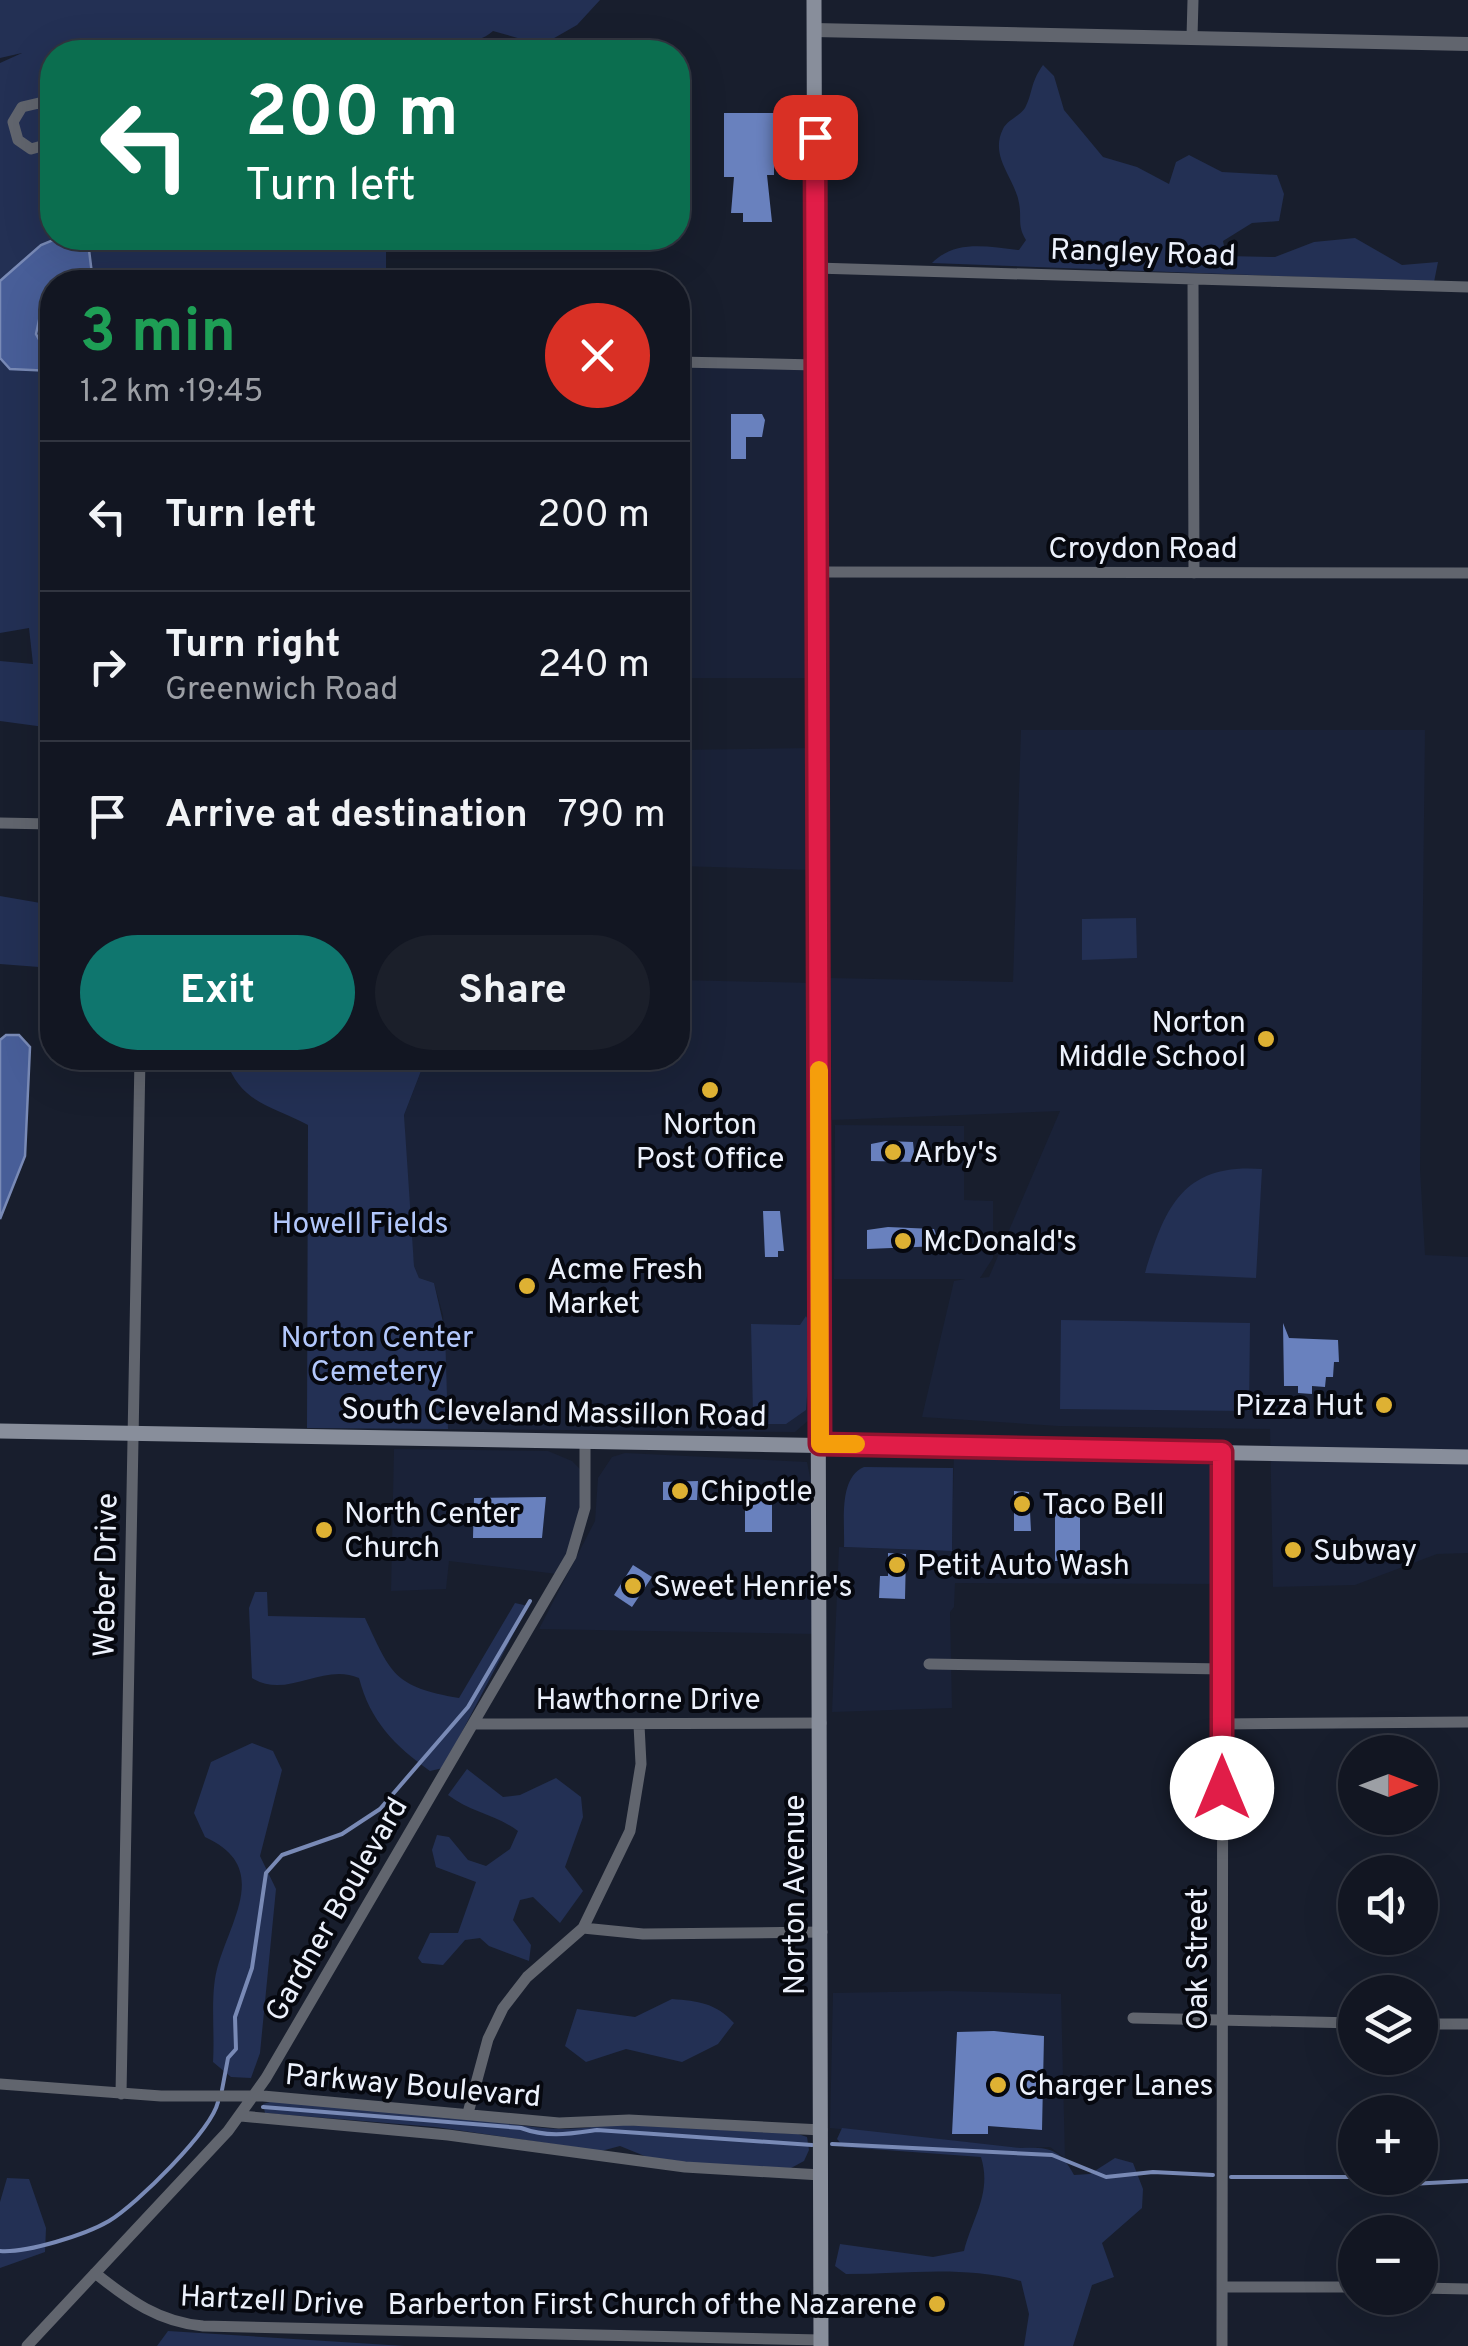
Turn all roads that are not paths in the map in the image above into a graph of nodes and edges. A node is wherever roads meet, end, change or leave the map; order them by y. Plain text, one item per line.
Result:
1 (814, 0) edge
2 (1193, 0) edge
3 (814, 30) junction
4 (1192, 37) junction
5 (1468, 44) edge
6 (40, 103) edge
7 (40, 146) edge
8 (816, 268) junction
9 (1193, 279) junction
10 (1468, 287) edge
11 (690, 362) edge
12 (816, 364) junction
13 (818, 572) junction
14 (1194, 573) junction
15 (1468, 573) edge
16 (0, 824) edge
17 (40, 824) edge
18 (140, 1070) edge
19 (0, 1430) edge
20 (133, 1433) junction
21 (585, 1440) junction
22 (820, 1444) junction
23 (1222, 1452) junction
24 (1468, 1456) edge
25 (929, 1664) dead end
26 (1222, 1669) junction
27 (1468, 1722) edge
28 (821, 1723) junction
29 (474, 1724) junction
30 (639, 1724) junction
31 (1222, 1724) junction
32 (583, 1928) junction
33 (822, 1932) junction
34 (1132, 2018) dead end
35 (1222, 2022) junction
36 (1338, 2023) edge
37 (1438, 2024) edge
38 (1468, 2024) edge
39 (0, 2084) edge
40 (121, 2094) junction
41 (254, 2096) junction
42 (468, 2113) junction
43 (240, 2116) junction
44 (822, 2130) junction
45 (822, 2175) junction
46 (95, 2273) junction
47 (1222, 2287) junction
48 (1338, 2287) edge
49 (1438, 2288) edge
50 (1468, 2289) edge
51 (541, 2341) edge
52 (821, 2343) edge
53 (28, 2346) edge
54 (1222, 2346) edge

1 - 3 main road, Norton Avenue
2 - 4 street
3 - 4 street
3 - 8 main road, Norton Avenue
4 - 5 street
6 - 7 street
8 - 9 street, Rangley Road
8 - 12 main road, Norton Avenue
9 - 10 street, Rangley Road
9 - 14 street
11 - 12 street
12 - 13 main road, Norton Avenue
13 - 14 street, Croydon Road
13 - 22 main road, Norton Avenue
14 - 15 street, Croydon Road
16 - 17 street
18 - 20 street, Weber Drive
19 - 20 main road, South Cleveland Massillon Road
20 - 21 main road, South Cleveland Massillon Road
20 - 40 street, Weber Drive
21 - 22 main road, South Cleveland Massillon Road
21 - 29 street, Gardner Boulevard
22 - 23 main road, South Cleveland Massillon Road
22 - 28 main road, Norton Avenue
23 - 24 main road, South Cleveland Massillon Road
23 - 26 street, Oak Street
25 - 26 street
26 - 31 street, Oak Street
27 - 31 street
28 - 30 street, Hawthorne Drive
28 - 33 main road, Norton Avenue
29 - 30 street, Hawthorne Drive
29 - 41 street, Gardner Boulevard
30 - 32 street
31 - 35 street, Oak Street
32 - 33 street
32 - 42 street
33 - 44 main road, Norton Avenue
34 - 35 street
35 - 36 street
35 - 47 street, Oak Street
37 - 38 street
39 - 40 street, Parkway Boulevard
40 - 41 street, Parkway Boulevard
41 - 42 street, Parkway Boulevard
41 - 43 street, Gardner Boulevard
42 - 44 street, Parkway Boulevard
43 - 45 street, Parkway Boulevard
43 - 46 street, Gardner Boulevard
44 - 45 main road, Norton Avenue
45 - 52 main road, Norton Avenue
46 - 51 street, Hartzell Drive
46 - 53 street, Gardner Boulevard
47 - 48 street
47 - 54 street, Oak Street
49 - 50 street
51 - 52 street, Hartzell Drive

